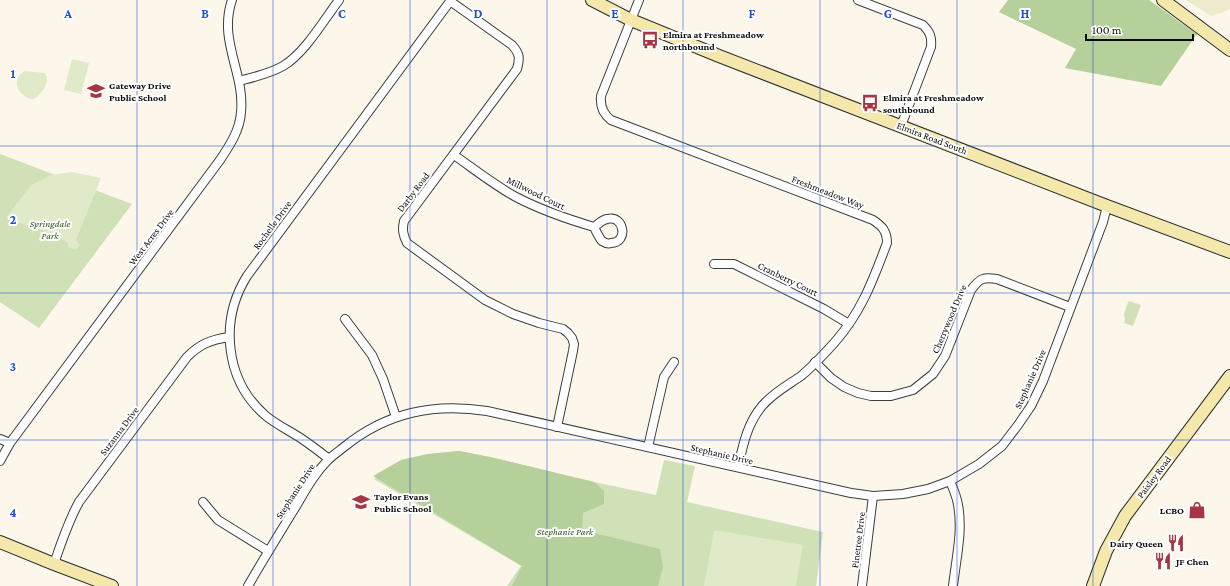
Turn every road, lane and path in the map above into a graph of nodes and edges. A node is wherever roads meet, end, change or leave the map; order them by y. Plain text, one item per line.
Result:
1 (232, 0) edge
2 (339, 0) edge
3 (592, 0) edge
4 (639, 0) edge
5 (858, 0) edge
6 (1163, 0) edge
7 (451, 1) edge
8 (631, 20) junction
9 (1230, 50) edge
10 (239, 80) junction
11 (901, 126) junction
12 (454, 155) junction
13 (1107, 206) junction
14 (594, 227) dead end
15 (1230, 252) edge
16 (714, 264) dead end
17 (1070, 308) junction
18 (345, 319) dead end
19 (849, 324) junction
20 (229, 337) junction
21 (674, 362) dead end
22 (815, 362) junction
23 (1230, 376) edge
24 (396, 416) junction
25 (557, 427) junction
26 (0, 439) edge
27 (10, 443) junction
28 (648, 447) junction
29 (329, 459) junction
30 (0, 461) edge
31 (738, 467) junction
32 (950, 481) junction
33 (873, 496) junction
34 (203, 502) dead end
35 (0, 542) edge
36 (268, 551) junction
37 (54, 564) junction
38 (112, 586) edge
39 (248, 586) edge
40 (862, 586) edge
41 (953, 586) edge
42 (1093, 586) edge

1 - 10 street, West Acres Drive
2 - 10 street
3 - 8 street, Elmira Road South
4 - 8 street, Freshmeadow Way
5 - 11 street
6 - 9 street
7 - 12 street, Darby Road
7 - 20 street, Rochelle Drive
8 - 11 street, Elmira Road South
8 - 19 street, Freshmeadow Way
10 - 27 street, West Acres Drive
11 - 13 street, Elmira Road South
12 - 14 street, Millwood Court
12 - 25 street, Darby Road
13 - 15 street, Elmira Road South
13 - 17 street, Stephanie Drive
16 - 19 street, Cranberry Court
17 - 22 street, Cherrywood Drive
17 - 32 street, Stephanie Drive
18 - 24 street
19 - 22 street, Freshmeadow Way
20 - 29 street, Rochelle Drive
20 - 37 street, Suzanna Drive
21 - 28 street
22 - 31 street, Freshmeadow Way
23 - 42 street, Paisley Road
24 - 25 street, Stephanie Drive
24 - 29 street, Stephanie Drive
25 - 28 street, Stephanie Drive
26 - 27 street
27 - 30 street, West Acres Drive
28 - 31 street, Stephanie Drive
29 - 36 street, Stephanie Drive
31 - 33 street, Stephanie Drive
32 - 33 street, Stephanie Drive
32 - 41 street
33 - 40 street, Pinetree Drive
34 - 36 street
35 - 37 street
36 - 39 street, Stephanie Drive
37 - 38 street

